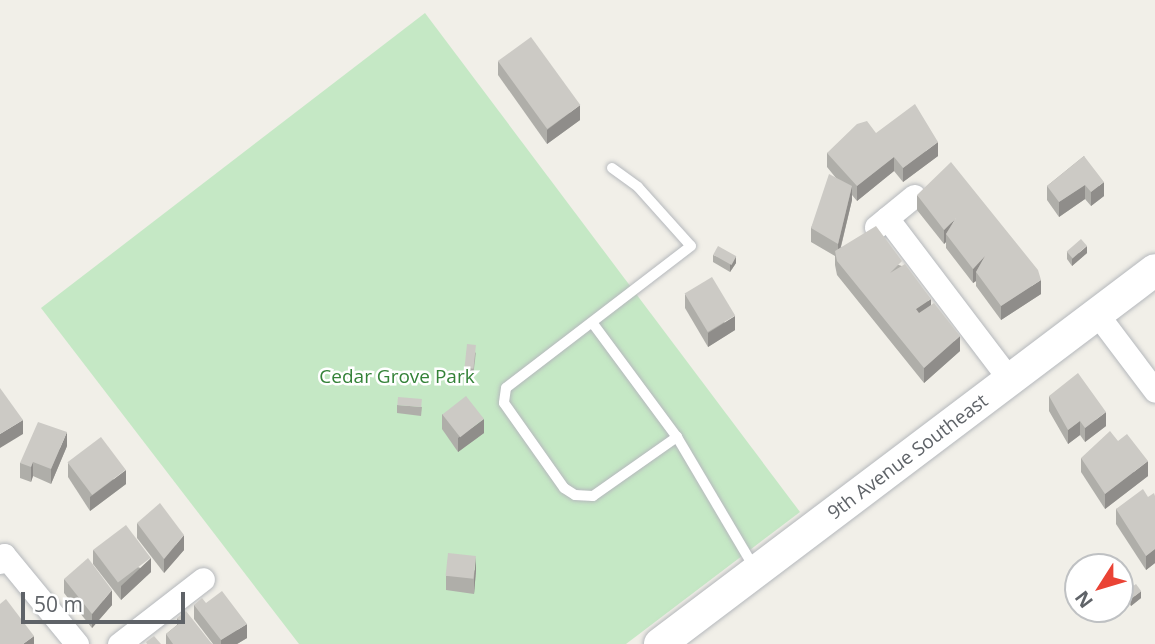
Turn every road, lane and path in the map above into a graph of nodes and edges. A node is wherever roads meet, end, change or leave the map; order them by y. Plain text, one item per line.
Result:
1 (612, 168) dead end
2 (914, 196) edge
3 (887, 218) junction
4 (857, 242) edge
5 (1155, 270) edge
6 (1097, 314) junction
7 (594, 325) junction
8 (1010, 380) junction
9 (1155, 391) edge
10 (677, 437) junction
11 (2, 557) edge
12 (756, 571) junction
13 (203, 579) dead end
14 (77, 644) edge
15 (119, 644) edge
16 (660, 644) edge

1 - 7 lane
2 - 3 street
3 - 4 street
3 - 8 street
5 - 6 main road, 9th Avenue Southeast
6 - 8 main road, 9th Avenue Southeast
6 - 9 street
7 - 10 lane
7 - 10 lane
8 - 12 main road, 9th Avenue Southeast
10 - 12 lane
11 - 14 street
12 - 16 main road, 9th Avenue Southeast
13 - 15 street

